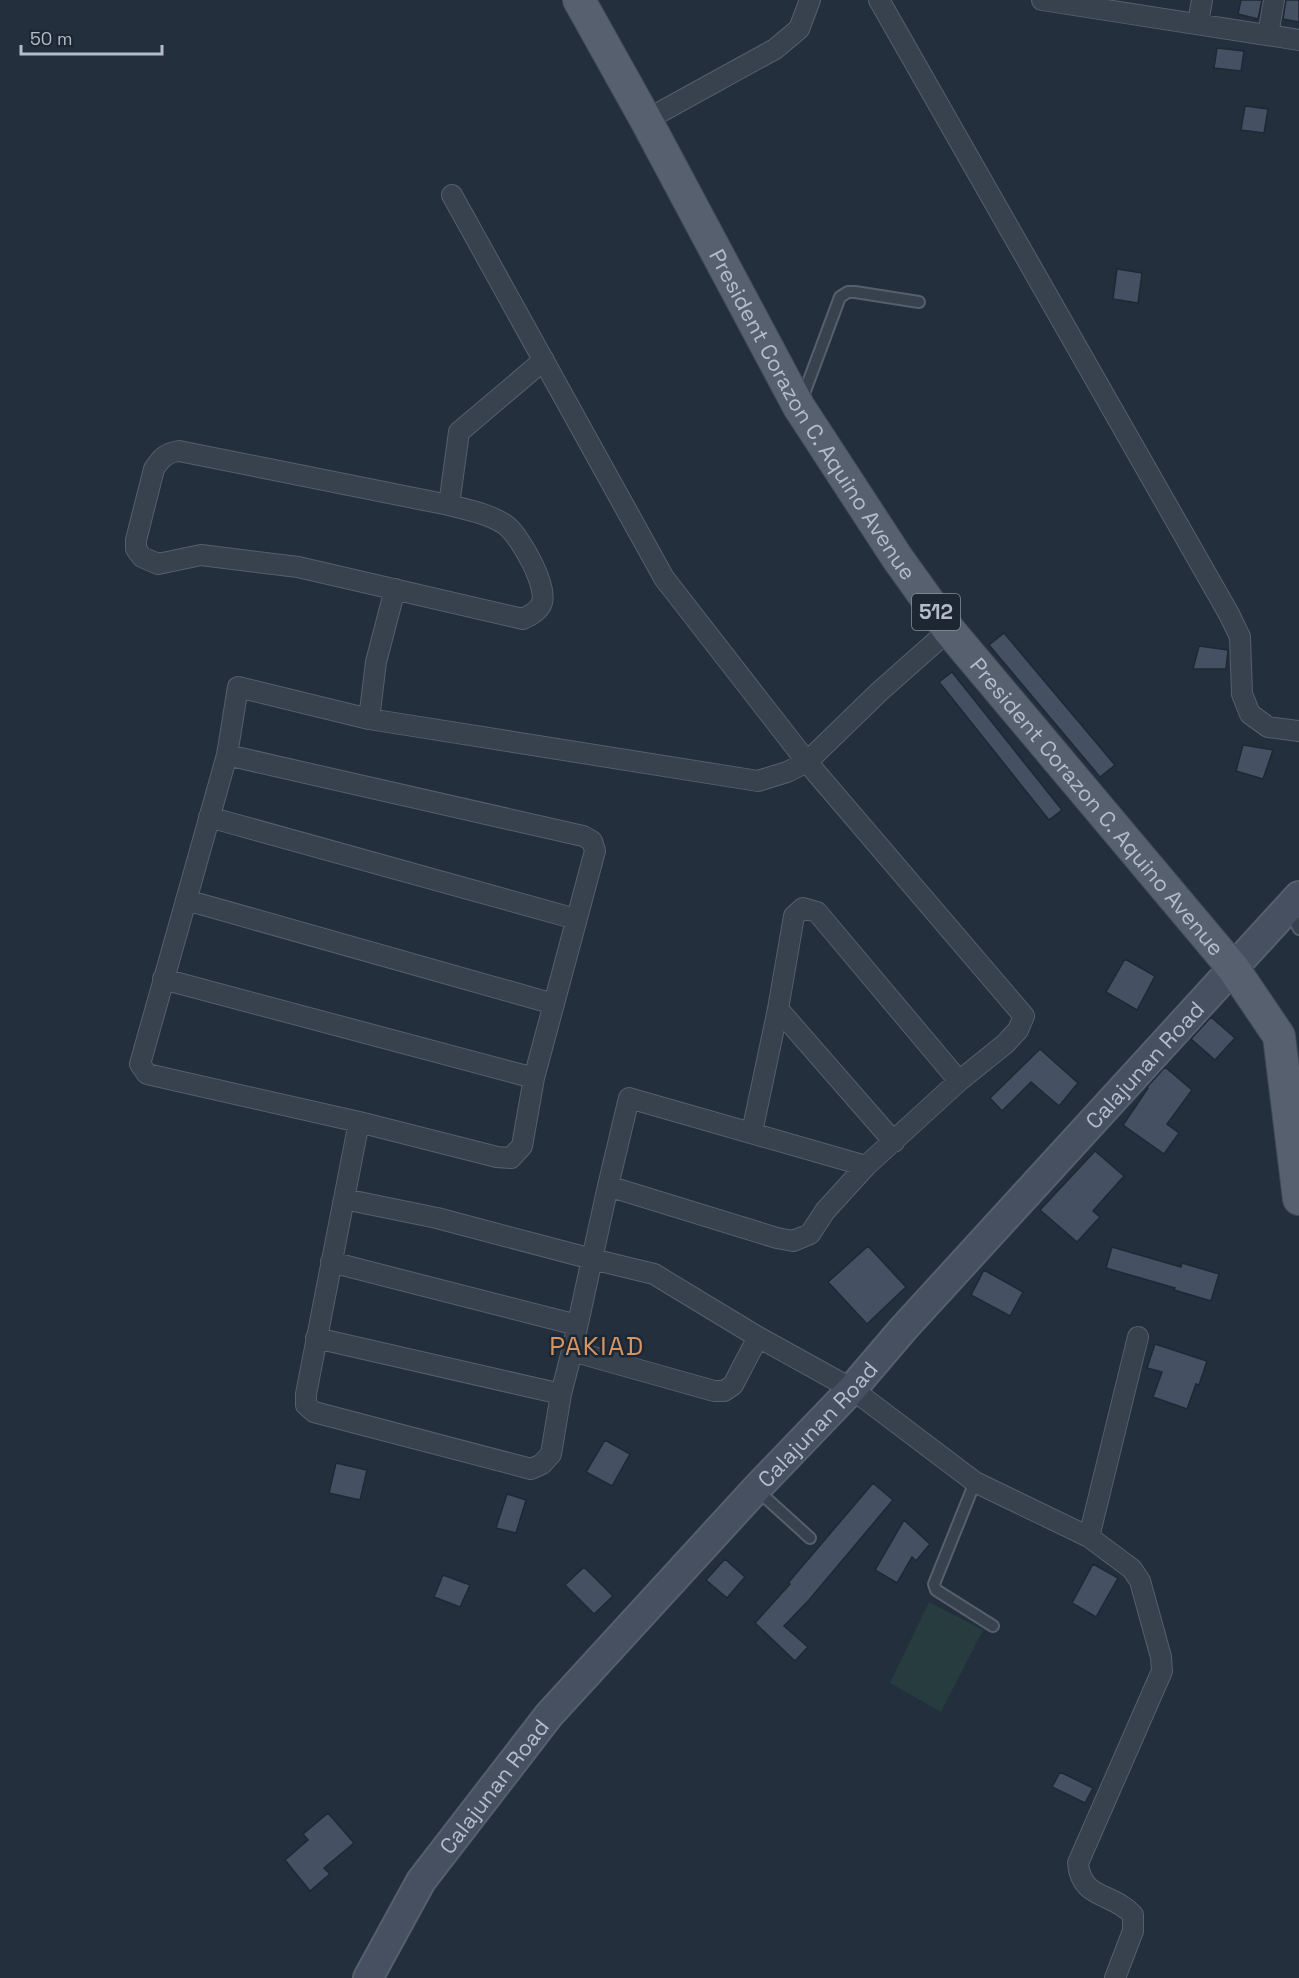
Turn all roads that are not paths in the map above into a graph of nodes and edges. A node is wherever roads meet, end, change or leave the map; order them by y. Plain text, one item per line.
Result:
1 (579, 0) edge
2 (810, 0) edge
3 (879, 0) edge
4 (1042, 0) edge
5 (1202, 0) edge
6 (1274, 0) edge
7 (1198, 23) junction
8 (1268, 34) junction
9 (1299, 40) edge
10 (646, 120) junction
11 (452, 195) dead end
12 (919, 302) dead end
13 (544, 360) junction
14 (799, 407) junction
15 (449, 505) junction
16 (395, 589) junction
17 (949, 630) junction
18 (369, 719) junction
19 (1299, 731) edge
20 (226, 755) junction
21 (807, 762) junction
22 (209, 817) junction
23 (186, 900) junction
24 (1295, 911) edge
25 (576, 919) junction
26 (1233, 968) junction
27 (163, 979) junction
28 (554, 1004) junction
29 (778, 1009) junction
30 (534, 1078) junction
31 (959, 1081) junction
32 (360, 1122) junction
33 (752, 1132) junction
34 (894, 1142) junction
35 (866, 1166) junction
36 (608, 1186) junction
37 (344, 1198) junction
38 (1299, 1199) edge
39 (592, 1258) junction
40 (331, 1262) junction
41 (577, 1325) junction
42 (758, 1337) junction
43 (1138, 1337) dead end
44 (316, 1338) junction
45 (572, 1351) junction
46 (852, 1389) junction
47 (561, 1394) junction
48 (975, 1482) junction
49 (756, 1489) junction
50 (1089, 1537) junction
51 (810, 1538) dead end
52 (993, 1626) dead end
53 (368, 1978) edge
54 (1115, 1978) edge

1 - 10 main road, President Corazon C. Aquino Avenue / 512
2 - 10 street
3 - 19 street
4 - 7 street
5 - 7 street
6 - 8 street
7 - 8 street
8 - 9 street
10 - 14 main road, President Corazon C. Aquino Avenue / 512
11 - 13 street
12 - 14 lane
13 - 15 street
13 - 21 street
14 - 17 main road, President Corazon C. Aquino Avenue / 512
15 - 16 street
15 - 16 street
16 - 18 street
17 - 21 street
17 - 26 main road, President Corazon C. Aquino Avenue / 512
18 - 20 street
18 - 21 street
20 - 22 street
20 - 25 street
21 - 31 street
22 - 23 street
22 - 25 street
23 - 27 street
23 - 28 street
24 - 26 main road, Calajunan Road
25 - 28 street
26 - 38 main road, President Corazon C. Aquino Avenue / 512
26 - 46 main road, Calajunan Road
27 - 30 street
27 - 32 street
28 - 30 street
29 - 31 street
29 - 33 street
29 - 34 street
30 - 32 street
31 - 34 street
32 - 37 street
33 - 35 street
33 - 36 street
34 - 35 street
35 - 36 street
36 - 39 street
37 - 39 street
37 - 40 street
39 - 41 street
39 - 42 street
40 - 41 street
40 - 44 street
41 - 45 street
42 - 45 street
42 - 46 street
43 - 50 street
44 - 47 street
44 - 47 street
45 - 47 street
46 - 48 street
46 - 49 main road, Calajunan Road
48 - 50 street
48 - 52 lane
49 - 51 lane
49 - 53 main road, Calajunan Road
50 - 54 street

